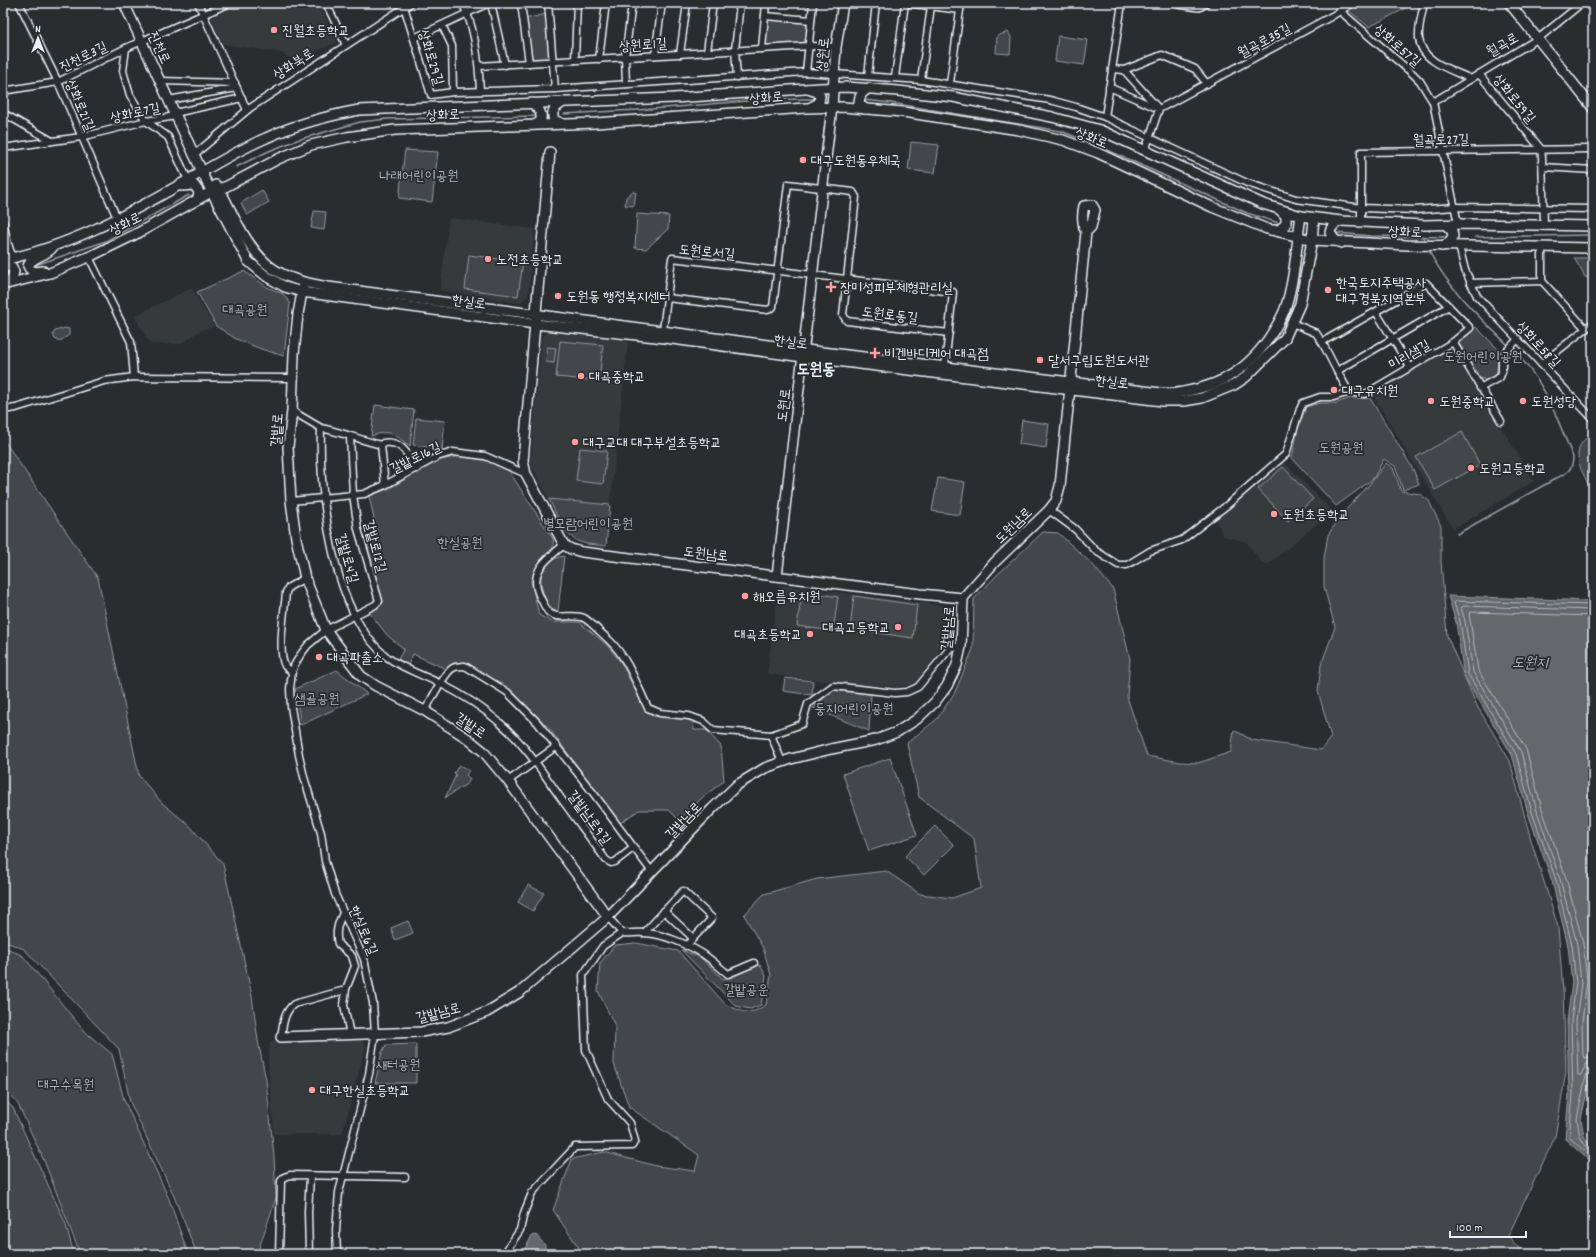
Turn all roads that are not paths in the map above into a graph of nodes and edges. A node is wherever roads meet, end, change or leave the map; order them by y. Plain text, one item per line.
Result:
1 (20, 3) edge
2 (124, 3) edge
3 (130, 3) edge
4 (198, 3) edge
5 (230, 3) edge
6 (326, 3) edge
7 (411, 3) edge
8 (462, 3) edge
9 (490, 3) edge
10 (521, 3) edge
11 (548, 3) edge
12 (577, 3) edge
13 (606, 3) edge
14 (632, 3) edge
15 (662, 3) edge
16 (687, 3) edge
17 (713, 3) edge
18 (740, 3) edge
19 (766, 3) edge
20 (813, 3) edge
21 (843, 3) edge
22 (876, 3) edge
23 (905, 3) edge
24 (1122, 3) edge
25 (1178, 3) edge
26 (1204, 3) edge
27 (1353, 3) edge
28 (1424, 3) edge
29 (1510, 3) edge
30 (1582, 3) edge
31 (404, 5) edge
32 (931, 6) junction
33 (960, 6) edge
34 (1340, 11) junction
35 (129, 14) junction
36 (468, 14) junction
37 (204, 16) junction
38 (765, 16) junction
39 (811, 20) junction
40 (442, 25) junction
41 (414, 38) junction
42 (1539, 38) junction
43 (142, 42) junction
44 (346, 45) junction
45 (808, 46) junction
46 (836, 47) junction
47 (126, 48) junction
48 (762, 49) junction
49 (735, 50) junction
50 (707, 52) junction
51 (680, 54) junction
52 (655, 55) junction
53 (625, 57) junction
54 (599, 59) junction
55 (575, 60) junction
56 (553, 62) junction
57 (529, 63) junction
58 (505, 65) junction
59 (479, 66) junction
60 (1112, 68) junction
61 (1124, 70) junction
62 (806, 72) junction
63 (834, 73) junction
64 (1480, 74) junction
65 (868, 76) junction
66 (737, 77) junction
67 (895, 77) junction
68 (1471, 79) junction
69 (922, 80) junction
70 (160, 81) junction
71 (58, 82) junction
72 (950, 83) junction
73 (626, 84) junction
74 (1207, 84) junction
75 (236, 85) junction
76 (1109, 87) junction
77 (833, 88) junction
78 (869, 88) junction
79 (555, 89) junction
80 (807, 89) junction
81 (3, 91) edge
82 (480, 91) junction
83 (453, 92) junction
84 (242, 98) junction
85 (168, 100) junction
86 (563, 102) junction
87 (1433, 102) junction
88 (532, 103) junction
89 (810, 108) junction
90 (832, 108) junction
91 (1593, 108) edge
92 (865, 109) junction
93 (1159, 109) junction
94 (247, 110) junction
95 (3, 113) edge
96 (175, 114) junction
97 (1105, 117) junction
98 (146, 121) junction
99 (561, 123) junction
100 (534, 125) junction
101 (81, 137) junction
102 (1151, 139) junction
103 (52, 141) junction
104 (3, 148) edge
105 (1541, 149) junction
106 (1593, 149) edge
107 (1146, 151) junction
108 (1443, 151) junction
109 (550, 152) dead end
110 (195, 154) junction
111 (1542, 167) junction
112 (203, 170) junction
113 (1593, 170) edge
114 (188, 180) junction
115 (206, 181) junction
116 (822, 188) junction
117 (172, 189) junction
118 (215, 190) junction
119 (198, 199) junction
120 (1455, 207) junction
121 (1362, 208) junction
122 (1593, 208) edge
123 (1543, 209) junction
124 (1279, 210) junction
125 (1301, 216) junction
126 (117, 218) junction
127 (1314, 218) junction
128 (1341, 221) junction
129 (3, 222) edge
130 (1361, 222) junction
131 (1458, 224) junction
132 (1446, 225) junction
133 (1544, 225) junction
134 (1593, 226) edge
135 (1270, 230) junction
136 (1086, 232) dead end
137 (1297, 237) junction
138 (1312, 240) junction
139 (1341, 243) junction
140 (54, 245) junction
141 (5, 246) edge
142 (1441, 246) junction
143 (1459, 246) junction
144 (1542, 247) junction
145 (1593, 248) edge
146 (89, 257) junction
147 (13, 258) junction
148 (3, 260) edge
149 (3, 265) edge
150 (69, 265) junction
151 (778, 271) junction
152 (813, 275) junction
153 (847, 279) junction
154 (1542, 281) junction
155 (304, 283) junction
156 (1470, 284) junction
157 (4, 285) edge
158 (302, 292) junction
159 (667, 298) junction
160 (1449, 306) junction
161 (1376, 312) junction
162 (535, 319) junction
163 (1292, 323) junction
164 (1593, 323) edge
165 (1586, 329) junction
166 (663, 330) junction
167 (949, 333) junction
168 (1393, 339) junction
169 (1518, 339) junction
170 (1322, 342) junction
171 (1453, 342) junction
172 (803, 353) junction
173 (1541, 364) junction
174 (945, 366) junction
175 (1410, 367) junction
176 (1337, 371) junction
177 (134, 377) junction
178 (292, 378) junction
179 (1071, 386) junction
180 (1480, 388) junction
181 (1349, 392) junction
182 (3, 410) edge
183 (292, 411) junction
184 (1593, 419) edge
185 (1501, 421) dead end
186 (321, 428) junction
187 (350, 437) junction
188 (381, 445) junction
189 (418, 469) junction
190 (526, 474) junction
191 (385, 486) junction
192 (353, 495) junction
193 (323, 498) junction
194 (291, 501) junction
195 (1049, 510) junction
196 (564, 545) junction
197 (777, 576) junction
198 (305, 578) junction
199 (963, 598) junction
200 (355, 615) junction
201 (326, 630) junction
202 (961, 646) junction
203 (292, 672) junction
204 (440, 684) junction
205 (425, 711) junction
206 (770, 735) junction
207 (557, 746) junction
208 (535, 762) junction
209 (782, 762) junction
210 (508, 781) junction
211 (633, 848) junction
212 (652, 872) junction
213 (664, 911) junction
214 (343, 913) junction
215 (608, 917) junction
216 (644, 932) junction
217 (622, 933) junction
218 (693, 938) junction
219 (686, 946) junction
220 (361, 952) junction
221 (353, 958) junction
222 (754, 963) dead end
223 (345, 990) junction
224 (375, 1034) junction
225 (350, 1035) junction
226 (281, 1037) joint
227 (343, 1176) junction
228 (310, 1177) junction
229 (405, 1177) dead end
230 (279, 1254) edge
231 (309, 1254) edge
232 (337, 1254) edge
233 (504, 1254) edge

1 - 71 street, 상화로21길
2 - 35 main road, 진천로
3 - 35 street
4 - 37 street
5 - 37 street, 진천로3길
6 - 44 street
7 - 31 street, 상화북로
8 - 36 street
9 - 36 street
9 - 58 street
10 - 57 street
11 - 56 street
12 - 55 street
13 - 54 street
14 - 53 street
15 - 52 street
16 - 51 street
17 - 50 street
18 - 49 street
19 - 38 street
20 - 39 street
21 - 46 main road, 상원로
22 - 65 street
23 - 32 street
23 - 67 street
24 - 60 street
25 - 26 main road
27 - 34 street, 월곡로35길
28 - 68 street, 상화로59길
29 - 42 main road, 월곡로
30 - 42 street
31 - 41 street, 상화로29길
31 - 44 street, 상화북로
32 - 33 street
32 - 69 street
33 - 72 street
34 - 74 street, 월곡로35길
34 - 87 street, 상화로57길
35 - 43 main road, 진천로
36 - 40 street
36 - 59 street
37 - 43 street, 진천로3길
37 - 75 street
38 - 39 street
38 - 48 street
39 - 45 street
40 - 41 street
40 - 83 street
41 - 83 street, 상화로29길
42 - 64 street, 월곡로
42 - 91 main road, 월곡로
43 - 47 street, 진천로3길
43 - 70 main road, 진천로
44 - 94 street, 상화북로
45 - 46 street, 상원로1길
45 - 48 street, 상원로1길
45 - 62 street
46 - 63 main road, 상원로
47 - 71 street, 진천로3길
47 - 98 street, 진천로3길
48 - 49 street, 상원로1길
49 - 50 street, 상원로1길
49 - 66 street
50 - 51 street, 상원로1길
51 - 52 street, 상원로1길
52 - 53 street, 상원로1길
53 - 54 street, 상원로1길
53 - 73 street
54 - 55 street, 상원로1길
55 - 56 street, 상원로1길
56 - 57 street, 상원로1길
56 - 79 street
57 - 58 street, 상원로1길
58 - 59 street, 상원로1길
59 - 82 street
60 - 61 street
60 - 76 street
61 - 74 street
61 - 93 street
62 - 63 street
62 - 66 street
63 - 65 street
63 - 77 main road, 상원로
64 - 68 street, 상화로59길
64 - 105 street, 상화로59길
65 - 67 street
66 - 73 street
67 - 69 street
68 - 87 street
69 - 72 street
70 - 75 street, 진천로
70 - 85 main road, 진천로
71 - 81 street, 진천로3길
71 - 101 street, 상화로21길
72 - 97 street
73 - 79 street
74 - 93 street, 월곡로35길
75 - 84 street
75 - 85 street
76 - 93 street
76 - 97 street
77 - 78 main road, 상화로
77 - 80 main road, 상화로
77 - 90 main road, 상원로
78 - 92 main road
78 - 107 main road, 상화로
79 - 82 street
80 - 86 main road, 상화로
80 - 89 main road
82 - 83 street
84 - 94 street
84 - 96 street, 상화로7길
85 - 96 main road, 진천로
86 - 88 main road, 상화로
86 - 99 main road
87 - 108 street, 상화로57길
88 - 100 main road
88 - 112 main road, 상화로
89 - 90 main road, 상화로
89 - 99 main road, 상화로
90 - 92 main road, 상화로
90 - 116 main road, 도원로
92 - 135 main road, 상화로
93 - 102 street
94 - 110 street, 상화북로
95 - 103 street
96 - 98 street, 상화로7길
96 - 110 main road, 진천로
97 - 102 street
98 - 101 street, 상화로7길
98 - 114 street
99 - 100 main road, 상화로
100 - 118 main road, 상화로
101 - 103 street, 상화로7길
101 - 126 street, 상화로21길
102 - 107 street
102 - 121 street
103 - 104 street, 상화로7길
105 - 106 street, 월곡로27길
105 - 108 street, 월곡로27길
105 - 111 street
107 - 124 main road, 상화로
108 - 120 street, 상화로57길
108 - 121 street, 월곡로27길
109 - 162 main road
110 - 112 main road, 진천로
111 - 113 street
111 - 123 street
112 - 114 main road, 상화로
112 - 115 main road, 한실로
112 - 118 main road, 한실로
114 - 117 main road, 상화로
115 - 118 main road, 한실로
115 - 119 main road
116 - 151 street
116 - 152 main road, 도원로
116 - 153 street
117 - 119 main road
117 - 126 main road, 상화로
118 - 119 main road, 상화로
118 - 155 main road, 한실로
118 - 158 main road, 한실로
119 - 146 main road, 상화로
120 - 121 street
120 - 123 street
120 - 131 street, 상화로57길
121 - 130 street, 월곡로27길
122 - 123 street
123 - 133 street
124 - 125 main road, 상화로
124 - 135 main road
125 - 127 main road, 상화로
125 - 137 main road, 한실로
126 - 140 main road, 상화로
127 - 128 main road, 상화로
127 - 138 main road, 한실로
128 - 130 main road, 상화로
128 - 139 main road
129 - 141 street
130 - 132 main road, 상화로
131 - 132 main road, 상화로
131 - 133 main road, 상화로
132 - 142 main road
133 - 134 main road, 상화로
135 - 137 main road, 상화로
136 - 179 main road, 도원남로
137 - 138 main road, 상화로
137 - 179 main road, 한실로
138 - 139 main road, 상화로
138 - 163 main road, 한실로
139 - 142 main road, 상화로
140 - 147 main road, 상화로
140 - 150 main road
141 - 147 street
142 - 143 main road, 상화로
143 - 144 main road, 상화로
143 - 156 street, 상화로58길
144 - 145 main road, 상화로
144 - 154 street
146 - 150 main road, 상화로
146 - 177 street
147 - 148 main road, 상화로
149 - 157 main road
150 - 157 main road, 상화로
151 - 152 street, 도원로서길
151 - 159 street
151 - 159 street, 도원로서길
152 - 153 street, 도원로동길
152 - 172 main road, 도원로
153 - 167 street, 도원로동길
153 - 167 street, 도원로동길
154 - 156 street
154 - 165 street
155 - 158 main road, 갈밭로
155 - 162 main road, 한실로
156 - 169 street, 상화로58길
158 - 162 main road, 한실로
158 - 178 main road, 갈밭로
159 - 166 street, 도원로서길
160 - 161 street, 미리샘길
160 - 168 street, 미리샘길
160 - 171 street, 미리샘길
161 - 168 street
161 - 170 street, 미리샘길
162 - 166 main road, 한실로
162 - 172 main road, 한실로
162 - 190 main road
163 - 170 street
163 - 179 main road, 한실로
164 - 165 street
165 - 173 street
166 - 172 main road, 한실로
167 - 174 street, 도원로동길
168 - 175 street
168 - 176 street, 미리샘길
169 - 173 street, 상화로58길
169 - 180 street
170 - 176 street
171 - 175 street, 미리샘길
171 - 180 street
172 - 174 main road, 한실로
172 - 179 main road, 한실로
172 - 197 main road, 도원로
173 - 184 street, 상화로58길
174 - 179 main road, 한실로
175 - 181 street, 미리샘길
176 - 181 street
177 - 178 street
177 - 182 street
178 - 183 main road, 갈밭로
179 - 195 main road, 도원남로
180 - 185 street
181 - 195 street, 도원남로
183 - 186 street
183 - 194 main road, 갈밭로
186 - 187 street
186 - 193 street, 갈밭로4길
187 - 188 street
187 - 192 street, 갈밭로12길
188 - 189 street
188 - 191 street, 갈밭로16길
189 - 190 street, 갈밭로16길
189 - 191 street, 갈밭로16길
190 - 196 main road
191 - 192 street, 갈밭로16길
192 - 193 street, 갈밭로16길
192 - 200 street, 갈밭로12길
193 - 194 street, 갈밭로16길
193 - 200 street, 갈밭로4길
194 - 198 main road, 갈밭로
195 - 199 main road, 도원남로
196 - 197 main road, 도원남로
196 - 206 street
197 - 199 main road, 도원남로
198 - 201 main road, 갈밭로
198 - 203 street
199 - 202 main road, 갈밭남로
200 - 201 street, 갈밭로12길
200 - 204 street, 갈밭로4길
201 - 203 street, 한실로6길
201 - 205 main road, 갈밭로
202 - 206 street
202 - 209 main road, 갈밭남로
203 - 214 street, 한실로6길
204 - 205 street
204 - 207 street
204 - 208 street, 갈밭로4길
205 - 210 main road, 갈밭로
206 - 209 street
207 - 208 street
207 - 211 street, 갈밭남로9길
208 - 210 street
208 - 211 street, 갈밭남로9길
209 - 212 main road, 갈밭남로
210 - 215 main road, 갈밭로
211 - 212 street, 갈밭남로9길
212 - 215 main road, 갈밭남로
213 - 216 street
213 - 218 street
213 - 218 street
214 - 220 street, 한실로6길
214 - 221 street
215 - 217 street
215 - 224 main road, 갈밭남로
216 - 217 street
216 - 219 street
217 - 233 street
218 - 219 street
219 - 222 street
220 - 221 street
220 - 224 street, 한실로6길
221 - 223 street
223 - 225 street
223 - 226 street
224 - 225 main road, 갈밭남로
224 - 227 street, 한실로6길
225 - 226 main road, 갈밭남로
227 - 228 street
227 - 229 street
227 - 232 street, 한실로6길
228 - 230 street
228 - 231 street

